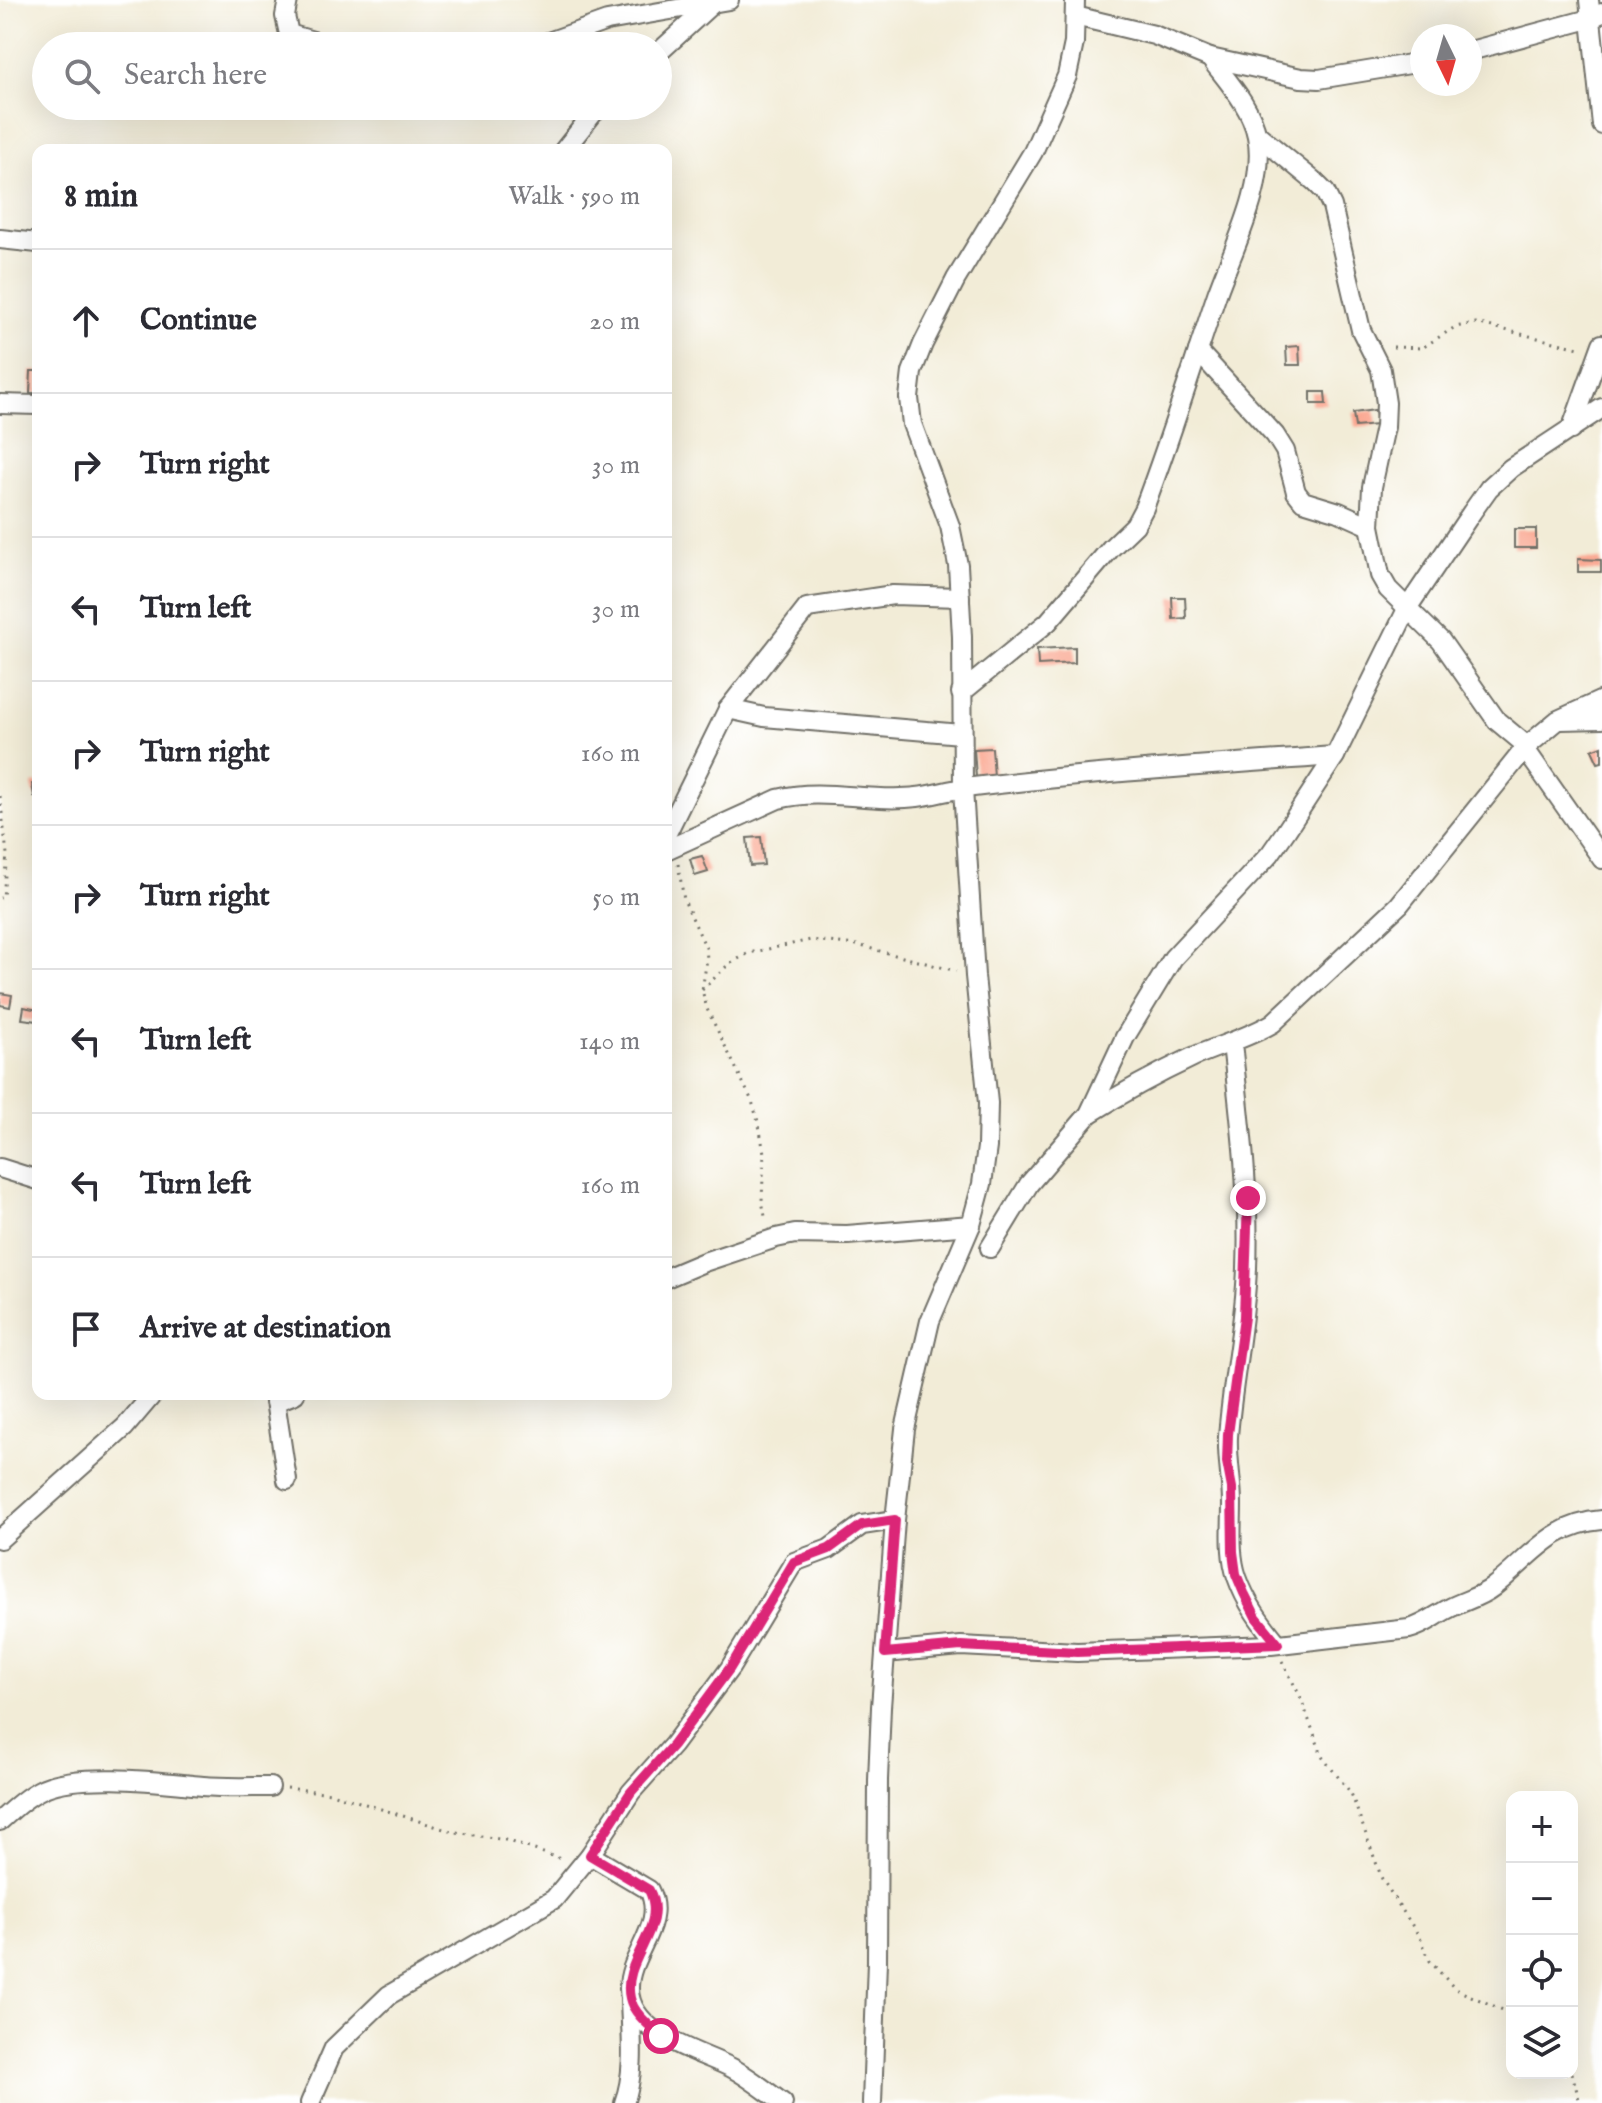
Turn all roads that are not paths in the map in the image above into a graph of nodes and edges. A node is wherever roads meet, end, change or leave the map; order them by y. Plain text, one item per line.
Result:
1 (288, 0) edge
2 (722, 1) edge
3 (1075, 8) edge
4 (1593, 11) edge
5 (289, 32) edge
6 (576, 32) edge
7 (672, 42) edge
8 (1482, 47) edge
9 (1210, 58) junction
10 (1410, 64) edge
11 (588, 120) edge
12 (1602, 125) edge
13 (1257, 134) junction
14 (569, 144) edge
15 (0, 239) edge
16 (32, 242) edge
17 (1600, 348) edge
18 (1198, 351) junction
19 (0, 404) edge
20 (32, 405) edge
21 (1602, 408) edge
22 (1571, 430) junction
23 (1370, 526) junction
24 (960, 597) junction
25 (1408, 607) junction
26 (961, 693) junction
27 (1602, 700) edge
28 (728, 709) junction
29 (1602, 719) edge
30 (1558, 720) junction
31 (961, 734) junction
32 (1526, 747) junction
33 (1335, 756) junction
34 (963, 789) junction
35 (672, 837) edge
36 (672, 843) edge
37 (1602, 859) edge
38 (1232, 1043) junction
39 (1089, 1114) junction
40 (0, 1168) edge
41 (32, 1178) edge
42 (971, 1225) junction
43 (990, 1248) dead end
44 (672, 1275) edge
45 (148, 1400) edge
46 (274, 1400) edge
47 (287, 1480) dead end
48 (895, 1520) junction
49 (1602, 1520) edge
50 (2, 1536) edge
51 (1274, 1644) junction
52 (885, 1653) junction
53 (270, 1787) road end
54 (0, 1821) edge
55 (585, 1861) junction
56 (630, 2000) junction
57 (310, 2103) edge
58 (624, 2103) edge
59 (783, 2103) edge
60 (872, 2103) edge

1 - 5 street
2 - 6 street
2 - 7 street
3 - 9 street
3 - 24 street
4 - 8 street
4 - 12 street
9 - 10 street
9 - 13 street
11 - 14 street
13 - 18 street
13 - 23 street
15 - 16 street
17 - 22 street
18 - 23 street
18 - 26 street
19 - 20 street
21 - 22 street
22 - 25 street
23 - 25 street
24 - 26 street
24 - 28 street
25 - 32 street
25 - 33 street
26 - 31 street
27 - 30 street
28 - 31 street
28 - 35 street
29 - 30 street
30 - 32 street
31 - 34 street
32 - 37 street
32 - 38 street
33 - 34 street
33 - 39 street
34 - 36 street
34 - 42 street
38 - 39 street
38 - 51 street
39 - 43 street
40 - 41 street
42 - 44 street
42 - 48 street
45 - 50 street
46 - 47 street
48 - 52 street
48 - 55 street
49 - 51 street
51 - 52 street
52 - 60 street
53 - 54 street
55 - 56 street
55 - 57 street
56 - 58 street
56 - 59 street

